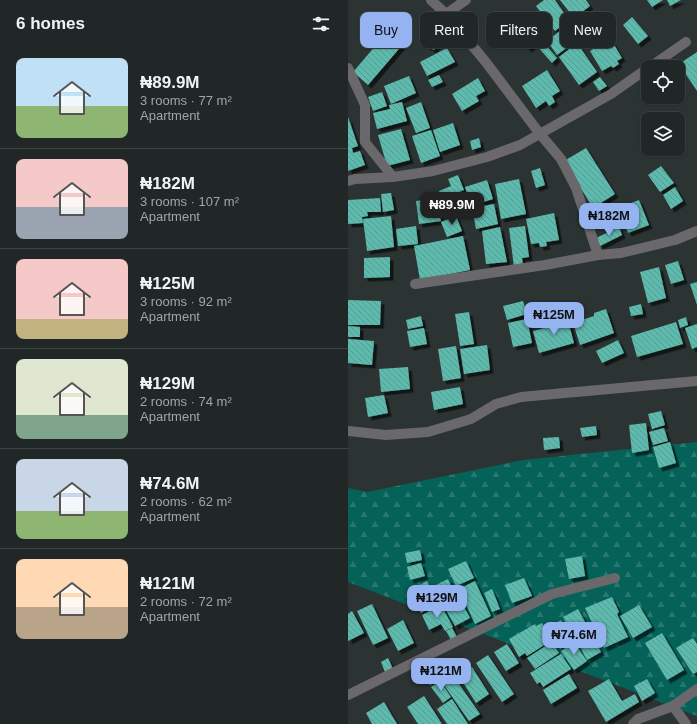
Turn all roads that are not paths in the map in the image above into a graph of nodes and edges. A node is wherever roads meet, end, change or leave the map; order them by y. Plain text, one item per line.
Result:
1 (432, 0) edge
2 (466, 0) edge
3 (444, 12) edge
4 (449, 12) edge
5 (686, 42) dead end
6 (474, 48) edge
7 (660, 60) edge
8 (348, 68) edge
9 (641, 73) edge
10 (540, 134) junction
11 (394, 177) junction
12 (348, 181) edge
13 (697, 231) edge
14 (598, 255) junction
15 (415, 284) dead end
16 (697, 381) edge
17 (348, 431) edge
18 (615, 578) dead end
19 (697, 689) edge
20 (348, 695) edge
21 (673, 706) junction
22 (632, 724) edge
23 (686, 724) edge

1 - 3 street
2 - 4 street
5 - 7 street
6 - 10 street
8 - 11 street
9 - 10 street
10 - 11 street
10 - 14 street
11 - 12 street
13 - 14 street
14 - 15 street
16 - 17 street
18 - 20 street
19 - 21 street
21 - 22 street
21 - 23 street

